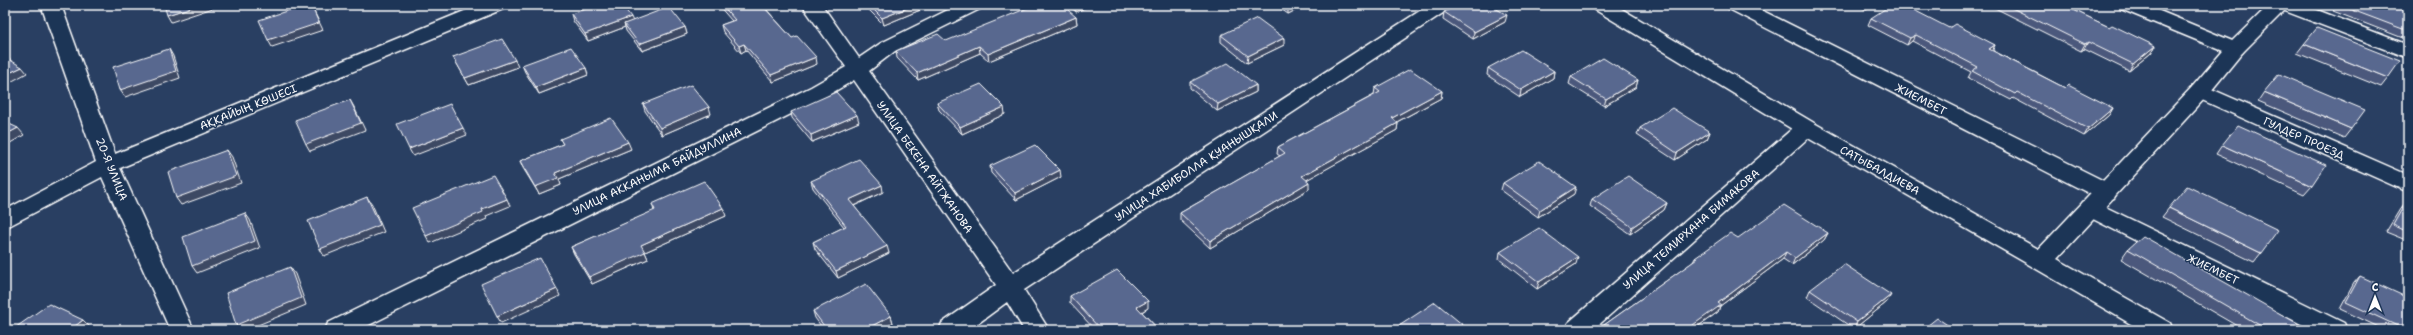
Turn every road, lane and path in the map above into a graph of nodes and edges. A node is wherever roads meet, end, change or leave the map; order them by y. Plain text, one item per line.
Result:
1 (51, 5) edge
2 (496, 5) edge
3 (812, 5) edge
4 (973, 5) edge
5 (1442, 5) edge
6 (1601, 5) edge
7 (1736, 5) edge
8 (2128, 5) edge
9 (2280, 5) edge
10 (2287, 5) edge
11 (2235, 50) junction
12 (2408, 52) edge
13 (856, 70) junction
14 (2200, 91) junction
15 (1806, 128) junction
16 (108, 165) junction
17 (2408, 184) edge
18 (2099, 200) junction
19 (5, 220) edge
20 (2041, 261) junction
21 (1010, 288) junction
22 (182, 330) edge
23 (337, 330) edge
24 (951, 330) edge
25 (1037, 330) edge
26 (1577, 330) edge
27 (2161, 330) edge
28 (2336, 330) edge

1 - 16 street, 20-Я УЛИЦА
2 - 16 street, АҚҚАЙЫҢ КӨШЕСІ
3 - 13 street, УЛИЦА БЕКЕНА АЙТЖАНОВА
4 - 13 street, УЛИЦА АККАНЫМА БАЙДУЛЛИНА
5 - 21 street, УЛИЦА ХАБИБОЛЛА ҚУАНЫШҚАЛИ
6 - 15 street, САТЫБАЛДИЕВА
7 - 18 street, ЖИЕМБЕТ
8 - 11 street
9 - 11 street
10 - 12 street
11 - 14 street
13 - 21 street, УЛИЦА БЕКЕНА АЙТЖАНОВА
13 - 23 street, УЛИЦА АККАНЫМА БАЙДУЛЛИНА
14 - 17 street, ГУЛДЕР ПРОЕЗД
14 - 18 street
15 - 20 street, САТЫБАЛДИЕВА
15 - 26 street, УЛИЦА ТЕМИРХАНА БИМАКОВА
16 - 19 street, АҚҚАЙЫҢ КӨШЕСІ
16 - 22 street, 20-Я УЛИЦА
18 - 20 street
18 - 28 street, ЖИЕМБЕТ
20 - 27 street, САТЫБАЛДИЕВА
21 - 24 street, УЛИЦА ХАБИБОЛЛА ҚУАНЫШҚАЛИ
21 - 25 street, УЛИЦА БЕКЕНА АЙТЖАНОВА

